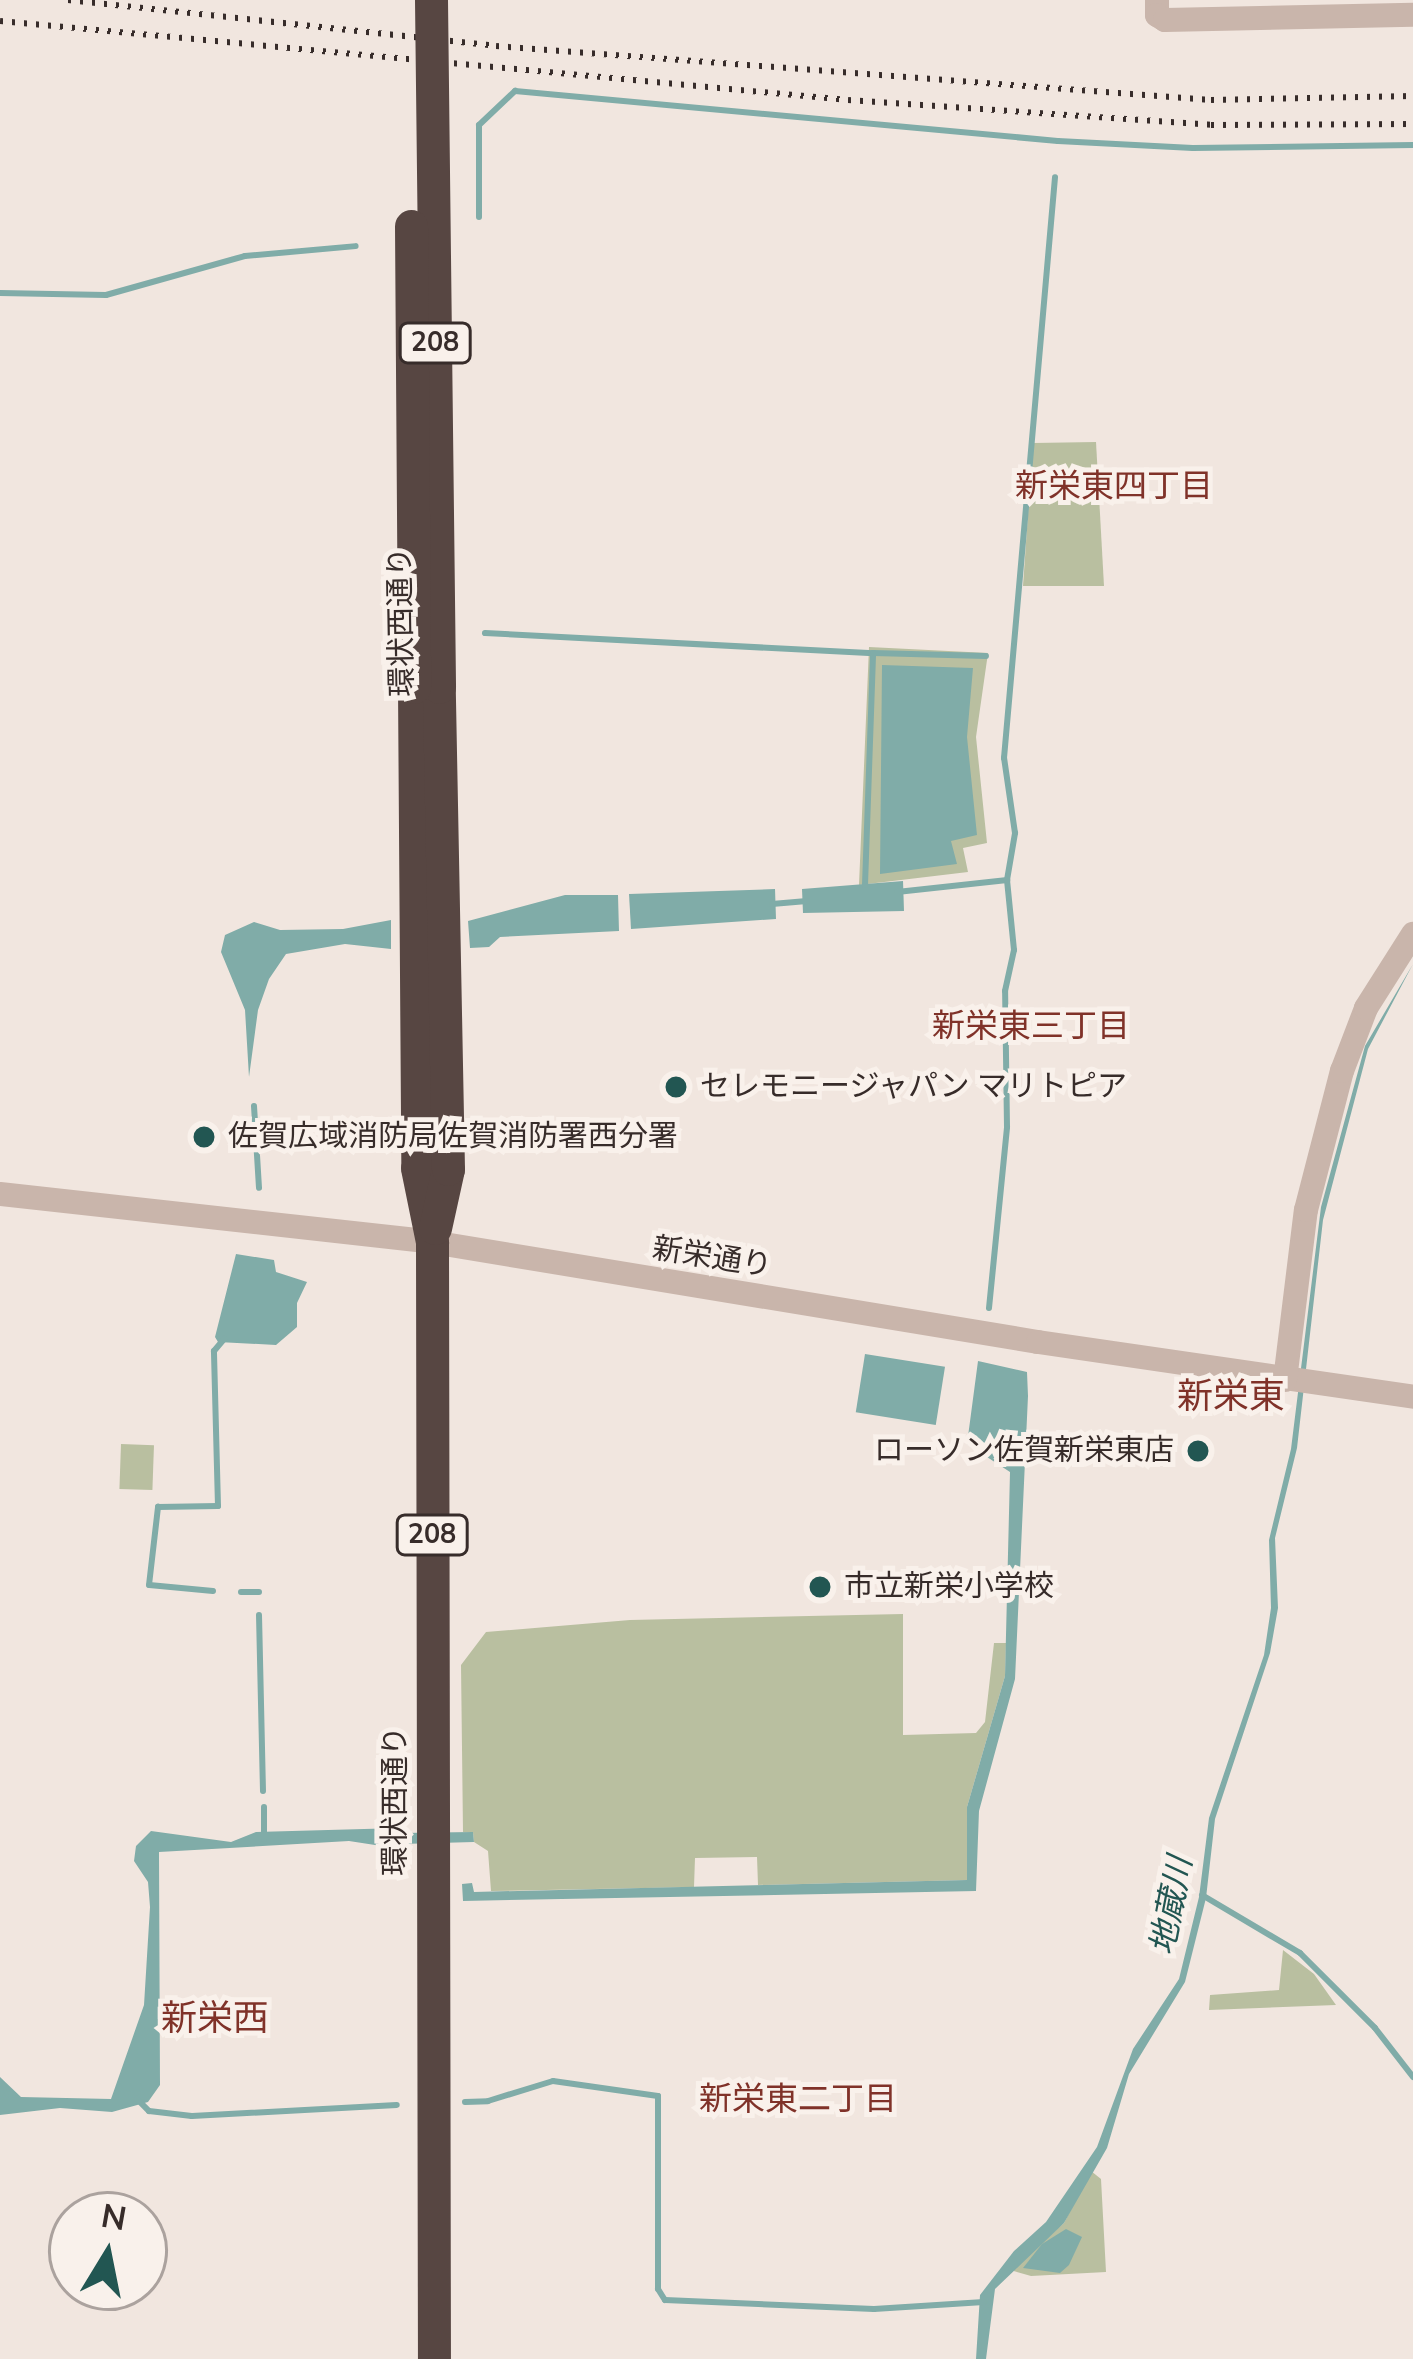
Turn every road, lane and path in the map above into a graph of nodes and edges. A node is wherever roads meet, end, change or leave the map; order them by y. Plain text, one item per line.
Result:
1 (409, 0) edge
2 (431, 0) edge
3 (1157, 0) edge
4 (1413, 15) edge
5 (427, 687) junction
6 (1413, 934) edge
7 (0, 1194) edge
8 (432, 1242) junction
9 (1285, 1380) junction
10 (1413, 1397) edge
11 (434, 2359) edge

1 - 5 highway, 環状西通り / 208, bridge
2 - 5 highway, 環状西通り / 208, bridge
3 - 4 street
5 - 8 highway, 環状西通り / 208
6 - 9 street
7 - 8 street, 新栄通り
8 - 9 street, 新栄通り
8 - 11 highway, 環状西通り / 208
9 - 10 street, 新栄通り

